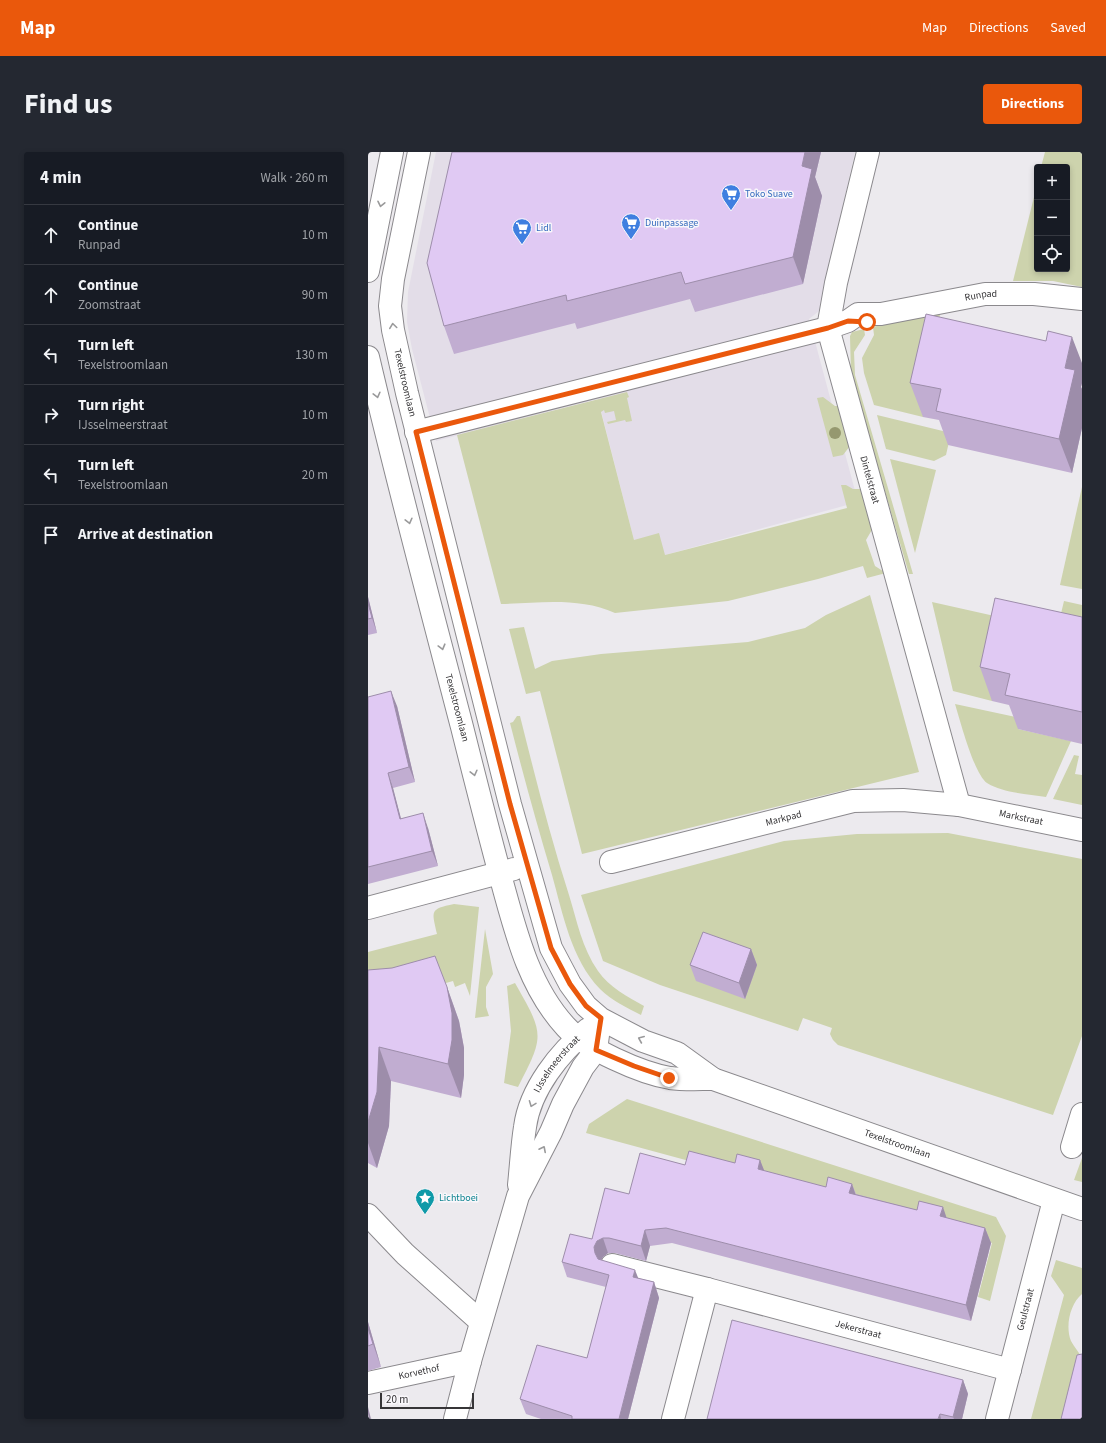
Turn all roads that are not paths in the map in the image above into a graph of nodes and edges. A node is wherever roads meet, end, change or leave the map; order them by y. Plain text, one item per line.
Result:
1 (392, 152) edge
2 (419, 152) edge
3 (868, 152) edge
4 (377, 174) edge
5 (413, 181) junction
6 (368, 271) edge
7 (1082, 299) edge
8 (838, 325) junction
9 (368, 357) edge
10 (416, 432) junction
11 (959, 805) junction
12 (1082, 830) edge
13 (611, 862) dead end
14 (528, 866) junction
15 (500, 873) junction
16 (368, 908) edge
17 (601, 1018) junction
18 (577, 1038) junction
19 (596, 1050) junction
20 (713, 1079) junction
21 (1082, 1114) edge
22 (1072, 1147) dead end
23 (518, 1196) junction
24 (1054, 1200) junction
25 (1082, 1209) edge
26 (368, 1215) edge
27 (612, 1265) edge
28 (707, 1289) junction
29 (482, 1322) junction
30 (470, 1361) junction
31 (1010, 1370) junction
32 (368, 1383) edge
33 (455, 1419) edge
34 (673, 1419) edge
35 (997, 1419) edge

1 - 4 street
2 - 5 street, Texelstroomlaan
3 - 8 street, Dintelstraat
4 - 5 street
4 -> 6 street
10 -> 5 street, Texelstroomlaan
7 - 8 street, Runpad
8 - 10 street, Runpad
8 - 11 street, Dintelstraat
9 -> 15 street, Texelstroomlaan
10 - 14 street, Texelstroomlaan
11 - 12 street, Markstraat
11 - 13 street, Markpad
14 - 15 street
14 - 17 street, Texelstroomlaan
15 - 16 street
15 - 18 street, Texelstroomlaan
17 - 18 street, IJsselmeerstraat
17 - 19 street, IJsselmeerstraat
20 -> 17 street, Texelstroomlaan
18 - 19 street, Texelstroomlaan
18 -> 23 street, IJsselmeerstraat
19 - 20 street, Texelstroomlaan
23 -> 19 street, IJsselmeerstraat
20 - 24 street, Texelstroomlaan
21 - 22 street
23 - 29 street, IJsselmeerstraat
24 - 25 street, Texelstroomlaan
24 - 31 street, Geulstraat
26 - 29 street
27 - 28 street, Jekerstraat
28 - 31 street, Jekerstraat
28 - 34 street
29 - 30 street, IJsselmeerstraat
30 - 32 street, Korvethof
30 - 33 street, IJsselmeerstraat
31 - 35 street, Geulstraat

